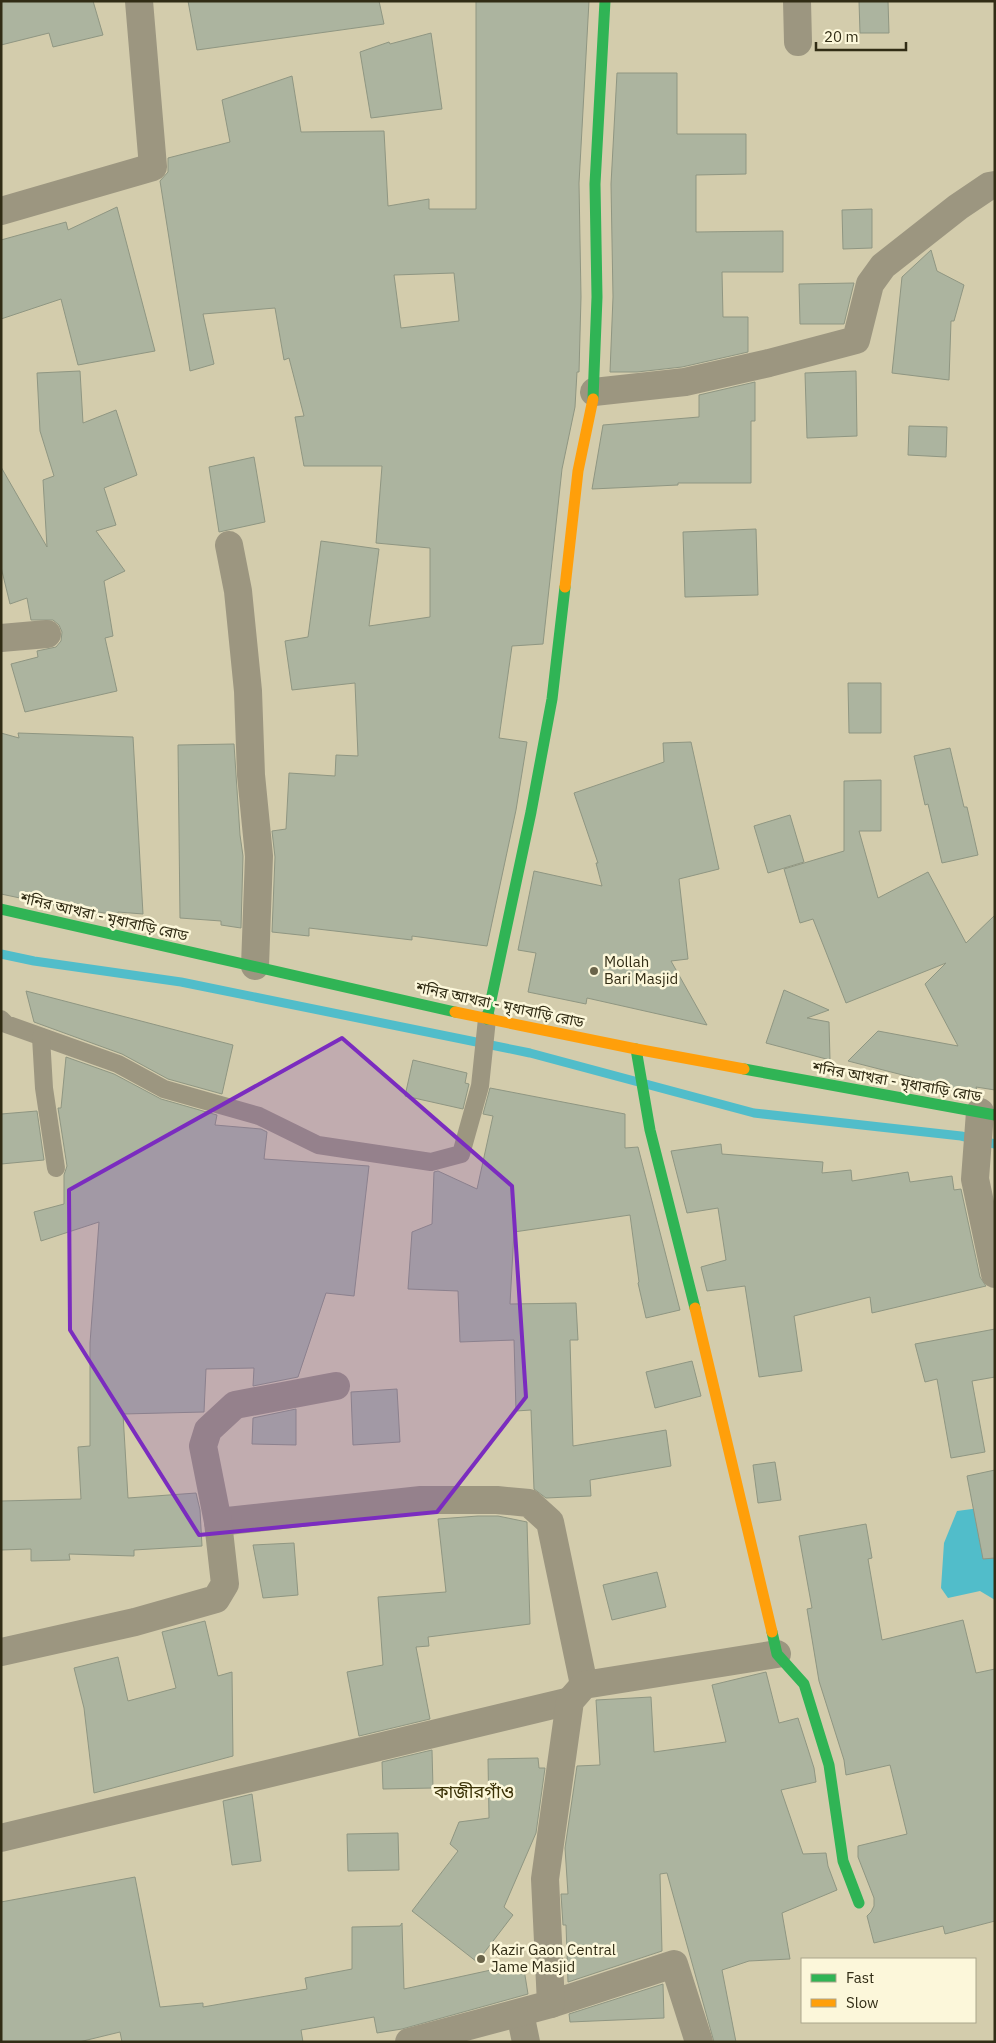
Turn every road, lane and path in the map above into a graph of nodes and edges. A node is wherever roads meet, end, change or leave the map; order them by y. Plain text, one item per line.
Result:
1 (139, 1) edge
2 (605, 1) edge
3 (797, 1) edge
4 (798, 42) dead end
5 (995, 185) edge
6 (1, 210) edge
7 (594, 392) junction
8 (229, 545) dead end
9 (48, 634) dead end
10 (1, 638) edge
11 (1, 909) edge
12 (255, 966) junction
13 (1, 1019) edge
14 (487, 1019) junction
15 (41, 1036) junction
16 (636, 1049) junction
17 (985, 1119) edge
18 (56, 1168) dead end
19 (995, 1274) edge
20 (336, 1386) dead end
21 (218, 1522) junction
22 (1, 1652) edge
23 (777, 1654) junction
24 (577, 1693) junction
25 (1, 1838) edge
26 (859, 1902) dead end
27 (551, 2004) junction
28 (520, 2013) junction
29 (410, 2042) edge
30 (526, 2042) edge
31 (699, 2042) edge

1 - 6 street
2 - 7 street
3 - 4 street
5 - 7 street
7 - 14 street
8 - 12 street
9 - 10 street
11 - 12 street, শনির আখরা - মৃধাবাড়ি রোড
12 - 14 street, শনির আখরা - মৃধাবাড়ি রোড
13 - 15 lane
14 - 15 lane
14 - 16 street, শনির আখরা - মৃধাবাড়ি রোড
15 - 18 lane
16 - 17 street, শনির আখরা - মৃধাবাড়ি রোড
16 - 23 street
17 - 19 street
20 - 21 street
21 - 22 street
21 - 24 street
23 - 24 street
23 - 26 street
24 - 25 street
24 - 27 street
27 - 28 street
27 - 31 street
28 - 29 street
28 - 30 street

